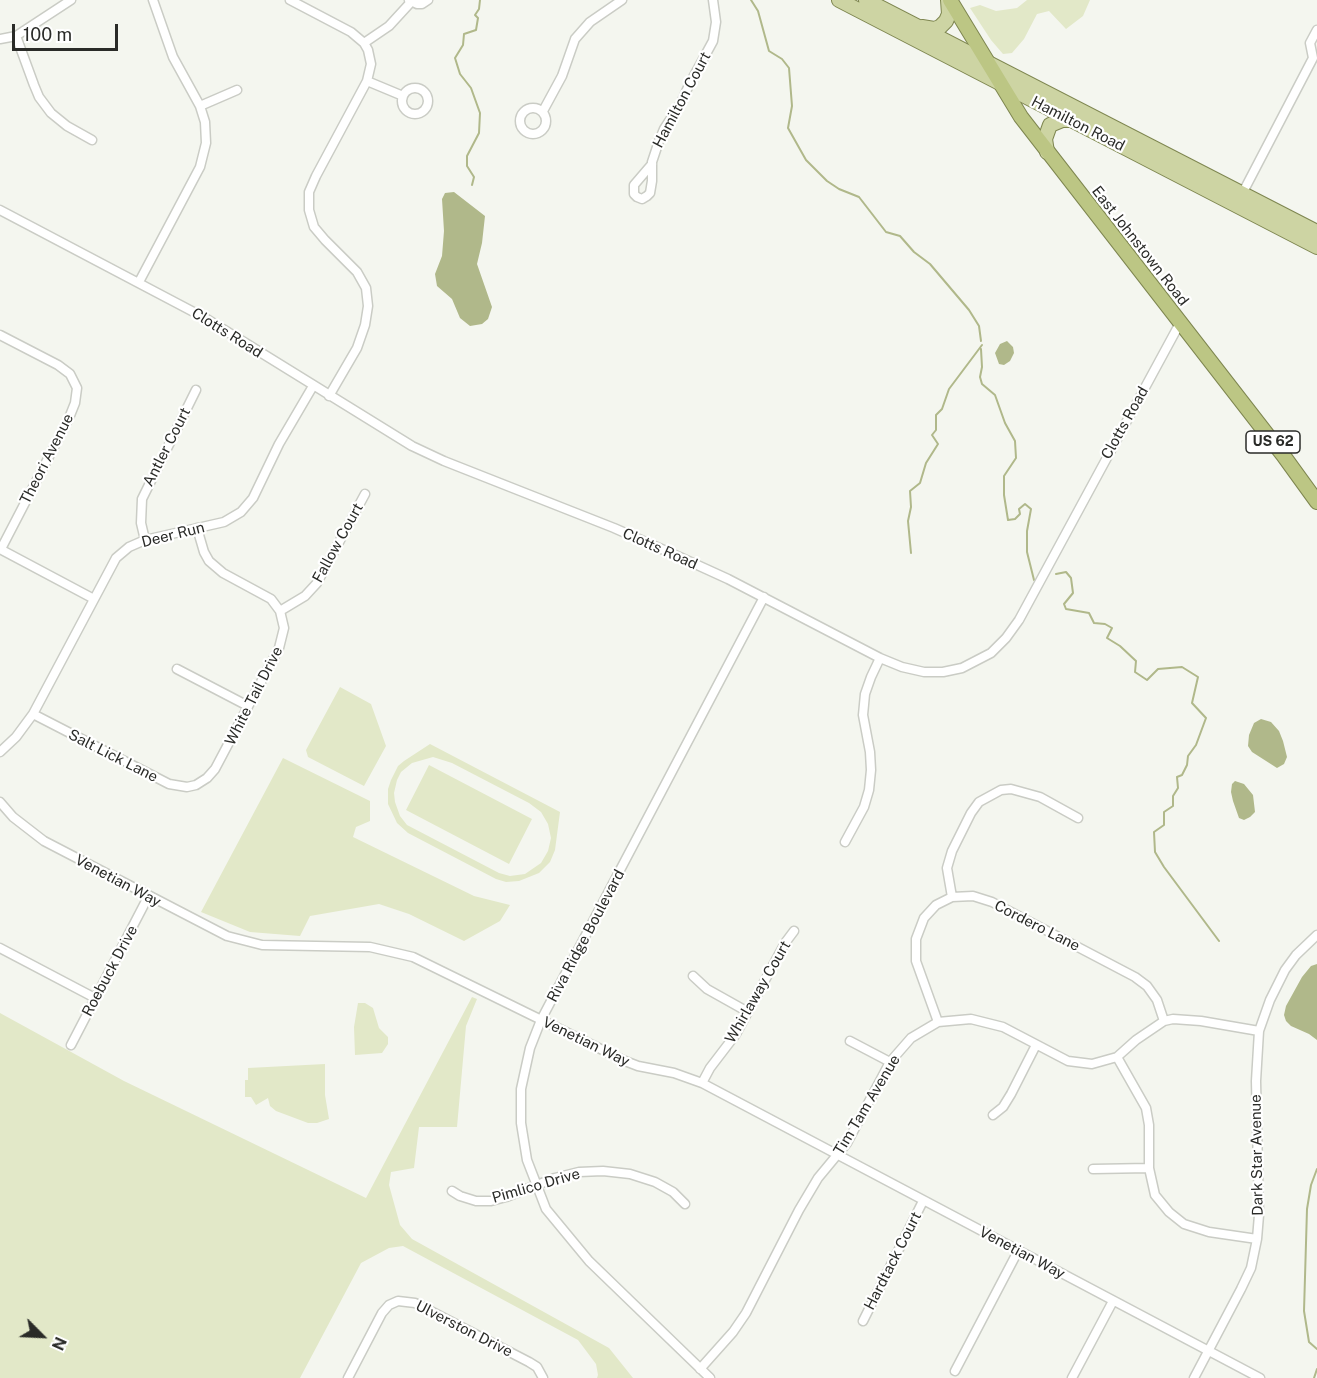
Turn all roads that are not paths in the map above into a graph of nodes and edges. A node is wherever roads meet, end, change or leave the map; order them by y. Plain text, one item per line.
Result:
1 (71, 0) edge
2 (153, 0) edge
3 (290, 0) edge
4 (428, 0) edge
5 (622, 0) edge
6 (713, 0) edge
7 (839, 0) edge
8 (866, 0) edge
9 (949, 0) edge
10 (410, 1) edge
11 (916, 26) junction
12 (1317, 30) edge
13 (16, 36) junction
14 (0, 39) edge
15 (364, 43) junction
16 (1315, 58) edge
17 (987, 61) junction
18 (367, 81) junction
19 (999, 83) junction
20 (237, 90) dead end
21 (403, 96) dead end
22 (200, 106) junction
23 (543, 111) dead end
24 (1070, 120) junction
25 (92, 140) dead end
26 (1047, 152) junction
27 (652, 164) dead end
28 (1239, 199) junction
29 (0, 210) edge
30 (1317, 232) edge
31 (1317, 247) edge
32 (139, 282) junction
33 (1180, 323) junction
34 (0, 335) edge
35 (313, 386) junction
36 (196, 390) dead end
37 (329, 396) junction
38 (365, 494) dead end
39 (1317, 502) edge
40 (197, 528) junction
41 (145, 540) junction
42 (0, 549) edge
43 (764, 597) junction
44 (93, 599) junction
45 (280, 611) junction
46 (880, 658) junction
47 (177, 669) dead end
48 (248, 706) junction
49 (33, 714) junction
50 (0, 752) edge
51 (196, 785) joint
52 (1, 804) edge
53 (1078, 818) dead end
54 (845, 842) dead end
55 (148, 897) junction
56 (952, 897) junction
57 (794, 931) dead end
58 (1317, 935) edge
59 (0, 948) edge
60 (693, 976) dead end
61 (95, 998) junction
62 (748, 1012) junction
63 (542, 1020) junction
64 (1164, 1021) junction
65 (938, 1022) junction
66 (1259, 1031) junction
67 (850, 1041) dead end
68 (71, 1045) dead end
69 (1036, 1045) junction
70 (1117, 1058) junction
71 (890, 1062) junction
72 (702, 1083) junction
73 (993, 1115) dead end
74 (839, 1155) junction
75 (1149, 1168) junction
76 (1094, 1169) dead end
77 (536, 1185) junction
78 (452, 1191) dead end
79 (923, 1201) junction
80 (686, 1204) dead end
81 (1257, 1239) junction
82 (1018, 1251) junction
83 (1113, 1301) junction
84 (863, 1321) dead end
85 (1208, 1351) junction
86 (700, 1369) junction
87 (955, 1371) dead end
88 (543, 1377) edge
89 (348, 1378) edge
90 (710, 1378) edge
91 (1072, 1378) edge
92 (1194, 1378) edge
93 (1260, 1378) edge

1 - 13 street
2 - 22 street
3 - 15 street
4 - 10 street
5 - 23 street
6 - 27 street, Hamilton Court
7 - 19 main road, Hamilton Road
8 - 11 main road, Hamilton Road
9 - 11 main road
9 - 17 highway, East Johnstown Road / US 62
10 - 15 street
11 - 17 main road, Hamilton Road
12 - 16 street
13 - 14 street
13 - 25 street
15 - 18 street
16 - 28 street
17 - 19 highway, East Johnstown Road / US 62
17 - 28 main road, Hamilton Road
18 - 21 street
18 - 37 street
19 - 24 main road, Hamilton Road
19 - 26 highway, East Johnstown Road / US 62
20 - 22 street
22 - 32 street
24 - 26 main road
24 - 28 main road, Hamilton Road
26 - 33 highway, East Johnstown Road / US 62
28 - 30 main road, Hamilton Road
28 - 31 main road, Hamilton Road
29 - 32 street, Clotts Road
32 - 35 street, Clotts Road
33 - 39 highway, East Johnstown Road / US 62
33 - 46 street, Clotts Road
34 - 42 street, Theori Avenue
35 - 37 street, Clotts Road
35 - 40 street, Deer Run
36 - 41 street, Antler Court
37 - 43 street, Clotts Road
38 - 45 street, Fallow Court
40 - 41 street, Deer Run
40 - 45 street
41 - 44 street, Deer Run
42 - 44 street
43 - 46 street, Clotts Road
43 - 63 street, Riva Ridge Boulevard
44 - 49 street, Deer Run
45 - 48 street, White Tail Drive
46 - 54 street
47 - 48 street
48 - 51 street, White Tail Drive
49 - 50 street, Deer Run
49 - 51 street, Salt Lick Lane
52 - 55 street, Venetian Way
53 - 56 street
55 - 61 street, Roebuck Drive
55 - 63 street, Venetian Way
56 - 64 street, Cordero Lane
56 - 65 street
57 - 62 street, Whirlaway Court
58 - 66 street, Dark Star Avenue
59 - 61 street
60 - 62 street
61 - 68 street, Roebuck Drive
62 - 72 street, Whirlaway Court
63 - 72 street, Venetian Way
63 - 77 street, Riva Ridge Boulevard
64 - 66 street
64 - 70 street
65 - 69 street, Tim Tam Avenue
65 - 71 street, Tim Tam Avenue
66 - 81 street, Dark Star Avenue
67 - 71 street
69 - 70 street, Tim Tam Avenue
69 - 73 street
70 - 75 street
71 - 74 street, Tim Tam Avenue
72 - 74 street, Venetian Way
74 - 79 street, Venetian Way
74 - 86 street, Tim Tam Avenue
75 - 76 street
75 - 81 street
77 - 78 street, Pimlico Drive
77 - 80 street, Pimlico Drive
77 - 86 street, Riva Ridge Boulevard
79 - 82 street, Venetian Way
79 - 84 street, Hardtack Court
81 - 85 street, Dark Star Avenue
82 - 83 street, Venetian Way
82 - 87 street
83 - 85 street, Venetian Way
83 - 91 street
85 - 92 street, Dark Star Avenue
85 - 93 street, Venetian Way
86 - 90 street, Riva Ridge Boulevard
88 - 89 street, Ulverston Drive

